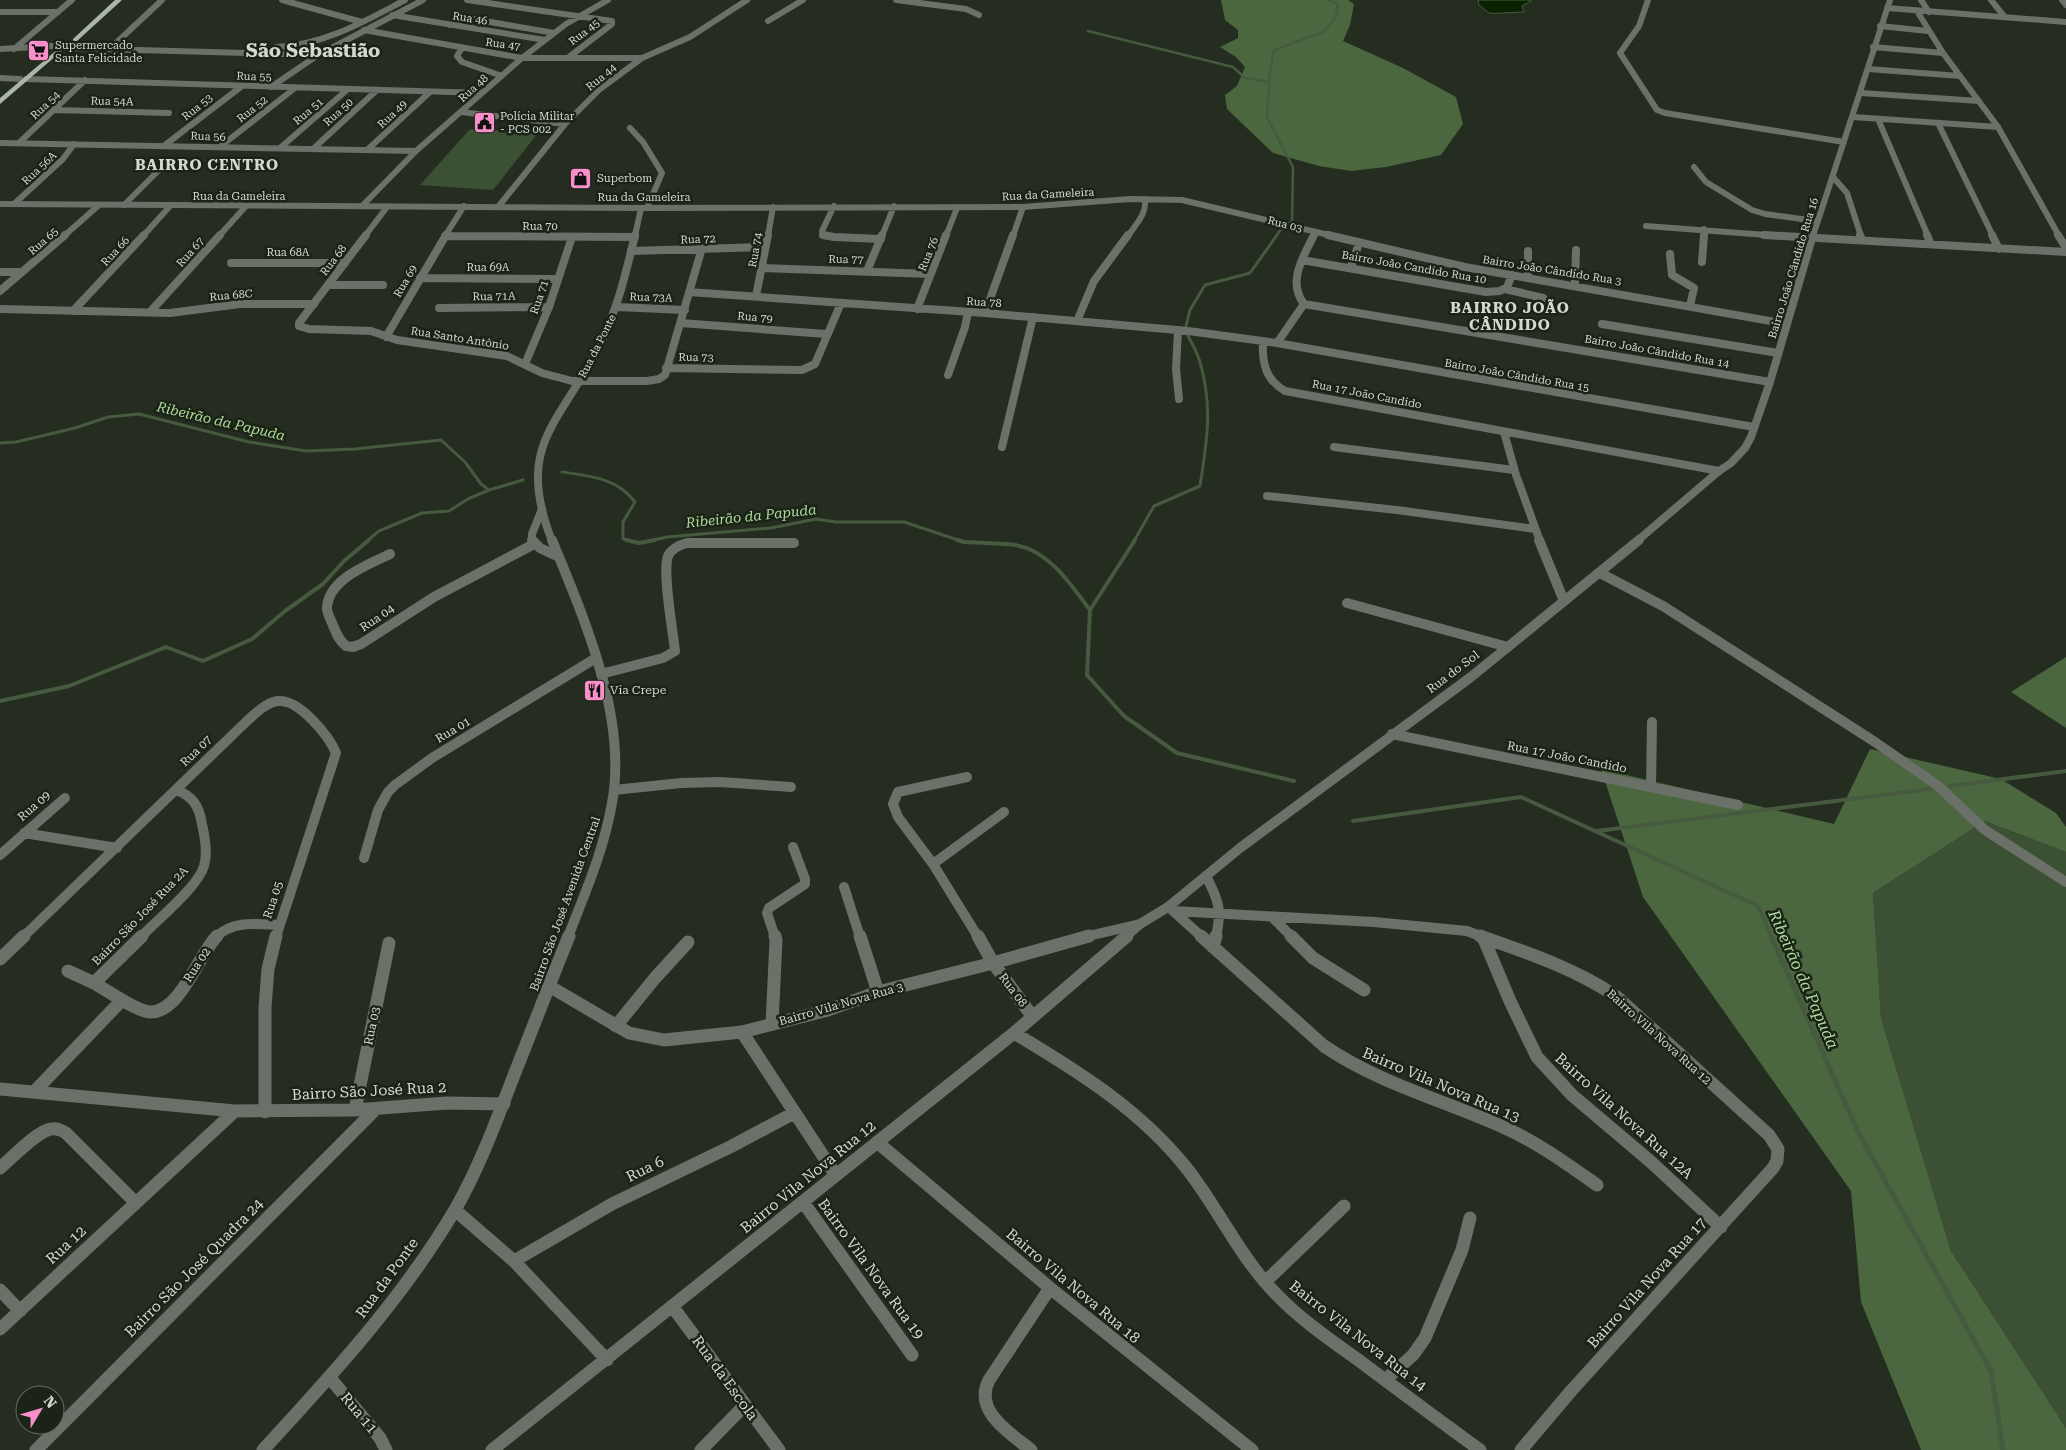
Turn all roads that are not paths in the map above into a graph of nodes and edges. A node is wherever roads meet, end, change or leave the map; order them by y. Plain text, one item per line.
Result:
1 (72, 0) edge
2 (109, 0) edge
3 (119, 0) edge
4 (162, 0) edge
5 (282, 0) edge
6 (407, 0) edge
7 (422, 0) edge
8 (467, 0) edge
9 (608, 0) edge
10 (747, 0) edge
11 (803, 0) edge
12 (896, 0) edge
13 (1648, 0) edge
14 (1890, 0) edge
15 (1921, 0) edge
16 (1991, 0) edge
17 (2062, 0) edge
18 (906, 1) edge
19 (415, 4) junction
20 (529, 4) dead end
21 (2066, 5) edge
22 (1887, 8) junction
23 (523, 9) junction
24 (1917, 11) junction
25 (58, 12) junction
26 (1929, 12) junction
27 (1, 13) edge
28 (979, 15) dead end
29 (392, 16) junction
30 (566, 16) junction
31 (2004, 16) junction
32 (580, 17) junction
33 (768, 21) dead end
34 (362, 22) junction
35 (2066, 22) edge
36 (566, 24) junction
37 (450, 25) junction
38 (1880, 26) junction
39 (364, 30) junction
40 (1928, 31) junction
41 (554, 33) junction
42 (72, 39) junction
43 (545, 40) junction
44 (318, 42) junction
45 (114, 44) junction
46 (301, 46) junction
47 (58, 47) junction
48 (462, 48) junction
49 (1873, 48) junction
50 (0, 49) edge
51 (14, 49) junction
52 (327, 49) junction
53 (1943, 53) junction
54 (318, 54) junction
55 (296, 55) junction
56 (569, 57) junction
57 (522, 58) junction
58 (642, 58) junction
59 (1868, 69) junction
60 (502, 76) junction
61 (1960, 76) junction
62 (0, 78) edge
63 (23, 79) junction
64 (85, 80) junction
65 (242, 86) junction
66 (271, 87) junction
67 (295, 88) junction
68 (348, 89) junction
69 (377, 90) junction
70 (430, 92) junction
71 (482, 93) junction
72 (1861, 93) junction
73 (0, 96) edge
74 (1978, 101) junction
75 (0, 102) edge
76 (54, 110) junction
77 (462, 112) junction
78 (169, 113) dead end
79 (1853, 117) junction
80 (1878, 119) junction
81 (1938, 123) junction
82 (565, 124) junction
83 (1998, 127) junction
84 (630, 128) dead end
85 (1844, 142) junction
86 (0, 143) edge
87 (19, 143) junction
88 (74, 144) junction
89 (165, 145) junction
90 (221, 146) junction
91 (280, 148) junction
92 (313, 149) junction
93 (367, 150) junction
94 (416, 151) junction
95 (1694, 167) dead end
96 (160, 169) dead end
97 (1833, 177) junction
98 (1145, 199) junction
99 (14, 204) junction
100 (2, 205) edge
101 (99, 205) junction
102 (124, 205) junction
103 (171, 205) junction
104 (246, 206) junction
105 (362, 206) junction
106 (464, 206) junction
107 (834, 206) junction
108 (894, 206) junction
109 (387, 207) junction
110 (498, 207) junction
111 (773, 207) junction
112 (1023, 207) junction
113 (644, 208) junction
114 (958, 208) junction
115 (1255, 216) joint
116 (1816, 221) junction
117 (1646, 226) dead end
118 (1704, 229) junction
119 (1315, 232) junction
120 (444, 236) junction
121 (572, 237) junction
122 (635, 237) junction
123 (1812, 238) junction
124 (881, 239) junction
125 (1862, 240) junction
126 (1359, 243) junction
127 (1931, 244) junction
128 (765, 247) junction
129 (702, 248) junction
130 (2066, 248) edge
131 (1999, 249) junction
132 (1576, 250) dead end
133 (631, 251) junction
134 (1528, 251) dead end
135 (2066, 252) edge
136 (1670, 254) dead end
137 (1302, 260) junction
138 (1702, 262) dead end
139 (231, 263) dead end
140 (345, 263) junction
141 (762, 268) junction
142 (1351, 268) junction
143 (867, 270) junction
144 (0, 272) edge
145 (22, 272) junction
146 (930, 274) junction
147 (1512, 275) junction
148 (420, 278) junction
149 (557, 278) junction
150 (1528, 278) junction
151 (328, 285) junction
152 (1575, 285) junction
153 (383, 286) dead end
154 (1505, 289) junction
155 (0, 291) edge
156 (689, 292) junction
157 (756, 296) junction
158 (1543, 298) dead end
159 (841, 303) junction
160 (314, 304) junction
161 (1304, 304) junction
162 (1690, 306) junction
163 (549, 307) junction
164 (616, 307) junction
165 (439, 308) dead end
166 (0, 309) edge
167 (918, 309) junction
168 (685, 310) junction
169 (73, 311) junction
170 (150, 312) junction
171 (968, 312) junction
172 (985, 313) junction
173 (1033, 317) junction
174 (1077, 321) junction
175 (681, 323) junction
176 (1602, 324) dead end
177 (1787, 324) junction
178 (299, 326) joint
179 (1178, 330) junction
180 (826, 334) junction
181 (386, 337) junction
182 (1263, 341) junction
183 (1277, 343) junction
184 (1778, 353) junction
185 (524, 364) junction
186 (666, 368) junction
187 (948, 375) dead end
188 (579, 381) junction
189 (1770, 382) junction
190 (1179, 399) dead end
191 (1754, 427) junction
192 (1504, 432) junction
193 (1002, 447) dead end
194 (1334, 447) dead end
195 (1745, 448) joint
196 (1514, 470) junction
197 (1719, 471) junction
198 (537, 477) joint
199 (1267, 496) dead end
200 (542, 509) junction
201 (1535, 529) junction
202 (794, 542) dead end
203 (534, 544) junction
204 (390, 554) dead end
205 (559, 557) junction
206 (1600, 573) junction
207 (1564, 601) junction
208 (1347, 602) dead end
209 (1508, 647) junction
210 (596, 658) junction
211 (601, 674) junction
212 (303, 714) joint
213 (1652, 722) dead end
214 (1392, 734) junction
215 (966, 777) dead end
216 (1651, 786) junction
217 (791, 787) dead end
218 (176, 790) junction
219 (614, 790) junction
220 (65, 798) dead end
221 (1738, 805) dead end
222 (1004, 812) dead end
223 (24, 833) junction
224 (793, 847) dead end
225 (117, 848) junction
226 (0, 855) edge
227 (364, 858) dead end
228 (933, 864) junction
229 (1206, 876) junction
230 (2066, 882) edge
231 (844, 887) dead end
232 (1171, 909) junction
233 (1221, 915) junction
234 (1272, 917) junction
235 (1140, 924) junction
236 (280, 925) junction
237 (1484, 937) junction
238 (688, 942) dead end
239 (389, 943) dead end
240 (1213, 947) junction
241 (0, 959) edge
242 (993, 963) junction
243 (68, 971) dead end
244 (94, 983) junction
245 (549, 986) junction
246 (1364, 990) dead end
247 (878, 992) junction
248 (122, 1000) junction
249 (1033, 1017) junction
250 (772, 1024) junction
251 (616, 1026) junction
252 (742, 1032) junction
253 (1014, 1033) junction
254 (0, 1090) edge
255 (34, 1092) junction
256 (504, 1104) junction
257 (376, 1108) junction
258 (355, 1110) junction
259 (235, 1111) junction
260 (265, 1112) junction
261 (794, 1113) junction
262 (1768, 1135) joint
263 (877, 1142) junction
264 (0, 1168) edge
265 (835, 1174) junction
266 (1596, 1185) dead end
267 (802, 1202) junction
268 (136, 1203) junction
269 (1344, 1206) dead end
270 (455, 1210) junction
271 (1470, 1218) dead end
272 (1721, 1227) junction
273 (514, 1261) junction
274 (1265, 1282) junction
275 (1050, 1288) junction
276 (0, 1290) edge
277 (672, 1306) junction
278 (20, 1311) junction
279 (0, 1329) edge
280 (912, 1355) dead end
281 (607, 1360) junction
282 (330, 1378) junction
283 (1385, 1380) junction
284 (745, 1405) junction
285 (36, 1450) edge
286 (263, 1450) edge
287 (386, 1450) edge
288 (492, 1450) edge
289 (701, 1450) edge
290 (779, 1450) edge
291 (1031, 1450) edge
292 (1252, 1450) edge
293 (1480, 1450) edge
294 (1521, 1450) edge

1 - 25 street
2 - 42 main road
3 - 42 main road
4 - 45 street
5 - 34 street
6 - 19 street
6 - 34 street
7 - 19 street
8 - 23 street, Rua 45
9 - 32 street, Rua 48
10 - 58 street, Rua 44
11 - 33 street
12 - 18 street
13 - 85 street
14 - 22 street, Bairro João Cândido Rua 16
15 - 26 street
16 - 31 street
17 - 21 street
18 - 28 street
19 - 29 street
20 - 23 street
22 - 24 street
22 - 38 street, Bairro João Cândido Rua 16
23 - 30 street, Rua 45
24 - 26 street
24 - 40 street
25 - 27 street
25 - 51 street
26 - 31 street
29 - 37 street, Rua 46
29 - 39 street
30 - 32 street, Rua 45
30 - 36 street
31 - 35 street
32 - 36 street, Rua 48
32 - 56 street, Rua 45
34 - 44 street
36 - 41 street, Rua 48
37 - 41 street
37 - 43 street, Rua 46
38 - 40 street
38 - 49 street, Bairro João Cândido Rua 16
39 - 48 street, Rua 47
39 - 52 street
40 - 53 street
41 - 43 street, Rua 48
42 - 45 street
42 - 47 main road
43 - 57 street, Rua 48
44 - 46 street
44 - 52 street
45 - 46 street
46 - 55 street
47 - 51 street
47 - 55 street
47 - 63 main road
48 - 57 street, Rua 47
48 - 60 street
49 - 53 street
49 - 59 street, Bairro João Cândido Rua 16
50 - 51 street
52 - 54 street
53 - 61 street
54 - 55 street
54 - 66 street
56 - 57 street, Rua 47
56 - 58 street, Rua 47
57 - 60 street, Rua 48
58 - 82 street, Rua 44
59 - 61 street
59 - 72 street, Bairro João Cândido Rua 16
60 - 71 street, Rua 48
61 - 74 street
62 - 63 street, Rua 55
63 - 64 street, Rua 55
63 - 73 main road
63 - 75 main road
64 - 65 street, Rua 55
64 - 76 street, Rua 54
65 - 66 street, Rua 55
65 - 89 street, Rua 53
66 - 67 street, Rua 55
67 - 68 street, Rua 55
67 - 90 street, Rua 52
68 - 69 street, Rua 55
68 - 91 street, Rua 51
69 - 70 street, Rua 55
69 - 92 street, Rua 50
70 - 71 street, Rua 55
70 - 93 street, Rua 49
71 - 77 street, Rua 48
72 - 74 street
72 - 79 street, Bairro João Cândido Rua 16
74 - 83 street
76 - 78 street, Rua 54A
76 - 87 street, Rua 54
77 - 82 street
77 - 94 street, Rua 48
79 - 80 street
79 - 85 street, Bairro João Cândido Rua 16
80 - 81 street
80 - 127 street
81 - 83 street
81 - 131 street
82 - 110 street, Rua 44
83 - 130 street
84 - 113 street, Rua da Ponte
85 - 97 street, Bairro João Cândido Rua 16
86 - 87 street, Rua 56
87 - 88 street, Rua 56
88 - 89 street, Rua 56
88 - 99 street, Rua 56A
89 - 90 street, Rua 56
90 - 91 street, Rua 56
91 - 92 street, Rua 56
92 - 93 street, Rua 56
93 - 94 street, Rua 56
94 - 105 street, Rua 48
95 - 116 street
96 - 102 street
97 - 116 street, Bairro João Cândido Rua 16
97 - 125 street
98 - 112 street, Rua da Gameleira
98 - 115 street, Rua da Gameleira
98 - 174 street
99 - 100 street, Rua da Gameleira
99 - 101 street, Rua da Gameleira
101 - 102 street, Rua da Gameleira
101 - 145 street, Rua 65
102 - 103 street, Rua da Gameleira
103 - 104 street, Rua da Gameleira
103 - 169 street, Rua 66
104 - 105 street, Rua da Gameleira
104 - 170 street, Rua 67
105 - 109 street, Rua da Gameleira
106 - 109 street, Rua da Gameleira
106 - 110 street, Rua da Gameleira
106 - 120 street, Rua 69
107 - 108 street, Rua da Gameleira
107 - 111 street, Rua da Gameleira
107 - 124 street
108 - 114 street, Rua da Gameleira
108 - 124 street
109 - 140 street, Rua 68
110 - 113 street, Rua da Gameleira
111 - 113 street, Rua da Gameleira
111 - 128 street, Rua 74
112 - 114 street, Rua da Gameleira
112 - 172 street
113 - 122 street, Rua da Ponte
114 - 146 street, Rua 76
115 - 119 street, Rua 03
116 - 123 street, Bairro João Cândido Rua 16
117 - 118 street
118 - 123 street
118 - 138 street
119 - 126 street, Bairro João Cândido Rua 3
119 - 137 street
120 - 121 street, Rua 70
120 - 148 street, Rua 69
121 - 122 street, Rua 70
121 - 149 street, Rua 71
122 - 133 street, Rua da Ponte
123 - 125 street
123 - 177 street, Bairro João Cândido Rua 16
124 - 143 street
125 - 127 street
126 - 142 street
126 - 147 street, Bairro João Cândido Rua 3
127 - 131 street
128 - 129 street, Rua 72
128 - 141 street, Rua 74
129 - 133 street, Rua 72
129 - 156 street, Rua 73
131 - 135 street
132 - 152 street
133 - 164 street, Rua da Ponte
134 - 150 street
136 - 162 street
137 - 142 street, Bairro João Candido Rua 10
137 - 161 street
139 - 140 street, Rua 68A
140 - 151 street, Rua 68
141 - 143 street, Rua 77
141 - 157 street, Rua 74
142 - 154 street, Bairro João Candido Rua 10
143 - 146 street, Rua 77
144 - 145 street
145 - 155 street, Rua 65
146 - 167 street, Rua 76
147 - 150 street, Bairro João Cândido Rua 3
147 - 154 street
148 - 149 street, Rua 69A
148 - 181 street, Rua 69
149 - 163 street, Rua 71
150 - 152 street, Bairro João Cândido Rua 3
151 - 153 street
151 - 160 street, Rua 68
152 - 162 street, Bairro João Cândido Rua 3
154 - 158 street, Bairro João Candido Rua 10
156 - 157 street, Rua 78
156 - 168 street, Rua 73
157 - 159 street, Rua 78
159 - 167 street, Rua 78
159 - 180 street
160 - 170 street, Rua 68C
160 - 178 street, Rua 68
161 - 183 street
161 - 189 street, Bairro João Cândido Rua 14
162 - 177 street, Bairro João Cândido Rua 3
163 - 165 street, Rua 71A
163 - 185 street, Rua 71
164 - 168 street, Rua 73A
164 - 188 street, Rua da Ponte
166 - 169 street
167 - 171 street, Rua 78
168 - 175 street, Rua 73
169 - 170 street
171 - 172 street, Rua 78
171 - 187 street
172 - 173 street, Rua 78
173 - 174 street, Rua 78
173 - 193 street
174 - 179 street, Rua 78
175 - 180 street, Rua 79
175 - 186 street, Rua 73
176 - 184 street
177 - 184 street, Bairro João Cândido Rua 16
178 - 181 street, Rua Santo Antônio
179 - 182 street, Rua 78
179 - 190 street
180 - 186 street, Rua 73
181 - 185 street, Rua Santo Antônio
182 - 183 street, Rua 78
182 - 192 street, Rua 17 João Candido
183 - 191 street, Bairro João Cândido Rua 15
184 - 189 street, Bairro João Cândido Rua 16
185 - 188 street, Rua Santo Antônio
186 - 188 street, Rua Santo Antônio
188 - 198 street, Rua da Ponte
189 - 191 street, Bairro João Cândido Rua 16
191 - 195 street, Bairro João Cândido Rua 16
192 - 196 street
192 - 197 street, Rua 17 João Candido
194 - 196 street
195 - 197 street, Rua do Sol
196 - 201 street
197 - 206 street, Rua do Sol
198 - 200 street, Bairro São José Avenida Central
199 - 201 street
200 - 203 street
200 - 205 street, Bairro São José Avenida Central
201 - 207 street
202 - 211 street
203 - 204 street, Rua 04
203 - 205 street
205 - 210 street, Bairro São José Avenida Central
206 - 207 street, Rua do Sol
206 - 230 street
207 - 209 street, Rua do Sol
208 - 209 street
209 - 214 street, Rua do Sol
210 - 211 street, Bairro São José Avenida Central
210 - 227 street, Rua 01
211 - 219 street, Bairro São José Avenida Central
212 - 218 street, Rua 07
212 - 236 street, Rua 05
213 - 216 street
214 - 216 street, Rua 17 João Candido
214 - 229 street, Rua do Sol
215 - 228 street, Rua 08
216 - 221 street, Rua 17 João Candido
217 - 219 street
218 - 225 street, Rua 07
218 - 244 street, Bairro São José Rua 2A
219 - 245 street, Bairro São José Avenida Central
220 - 223 street, Rua 09
222 - 228 street
223 - 225 street
223 - 226 street, Rua 09
224 - 250 street
225 - 241 street, Rua 07
228 - 242 street, Rua 08
229 - 232 street, Rua do Sol
229 - 233 street
231 - 247 street
232 - 233 street, Bairro Vila Nova Rua 12
232 - 235 street
232 - 240 street, Bairro Vila Nova Rua 13
233 - 234 street, Bairro Vila Nova Rua 12
233 - 240 street
234 - 237 street, Bairro Vila Nova Rua 12
234 - 246 street
235 - 242 street, Bairro Vila Nova Rua 3
235 - 249 street, Bairro Vila Nova Rua 12
236 - 248 street, Rua 02
236 - 260 street, Rua 05
237 - 262 street, Bairro Vila Nova Rua 12
237 - 272 street, Bairro Vila Nova Rua 12A
238 - 251 street
239 - 258 street, Rua 03
240 - 266 street, Bairro Vila Nova Rua 13
242 - 247 street, Bairro Vila Nova Rua 3
242 - 249 street, Rua 08
243 - 244 street, Rua 02
244 - 248 street, Rua 02
245 - 251 street, Bairro Vila Nova Rua 3
245 - 256 street, Bairro São José Avenida Central
247 - 250 street, Bairro Vila Nova Rua 3
248 - 255 street
249 - 253 street, Bairro Vila Nova Rua 12
250 - 252 street, Bairro Vila Nova Rua 3
251 - 252 street, Bairro Vila Nova Rua 3
252 - 261 street
253 - 263 street, Bairro Vila Nova Rua 12
253 - 274 street, Bairro Vila Nova Rua 14
254 - 255 street, Bairro São José Rua 2
255 - 259 street, Bairro São José Rua 2
256 - 257 street, Bairro São José Rua 2
256 - 270 street, Rua da Ponte
257 - 258 street, Bairro São José Rua 2
257 - 285 street, Bairro São José Quadra 24
258 - 260 street, Bairro São José Rua 2
259 - 260 street, Bairro São José Rua 2
259 - 268 street, Rua 12
261 - 265 street
261 - 273 street, Rua 6
262 - 272 street, Bairro Vila Nova Rua 17
263 - 265 street, Bairro Vila Nova Rua 12
263 - 275 street, Bairro Vila Nova Rua 18
264 - 268 street
265 - 267 street, Bairro Vila Nova Rua 12
267 - 277 street, Bairro Vila Nova Rua 12
267 - 280 street, Bairro Vila Nova Rua 19
268 - 278 street, Rua 12
269 - 274 street
270 - 273 street
270 - 282 street, Rua da Ponte
271 - 283 street
272 - 294 street, Bairro Vila Nova Rua 17
273 - 281 street
274 - 283 street, Bairro Vila Nova Rua 14
275 - 291 street
275 - 292 street, Bairro Vila Nova Rua 18
276 - 278 street
277 - 281 street, Bairro Vila Nova Rua 12
277 - 284 street, Rua da Escola
278 - 279 street, Rua 12
281 - 288 street, Bairro Vila Nova Rua 12
282 - 286 street, Rua da Ponte
282 - 287 street, Rua 11
283 - 293 street, Bairro Vila Nova Rua 14
284 - 289 street
284 - 290 street, Rua da Escola

